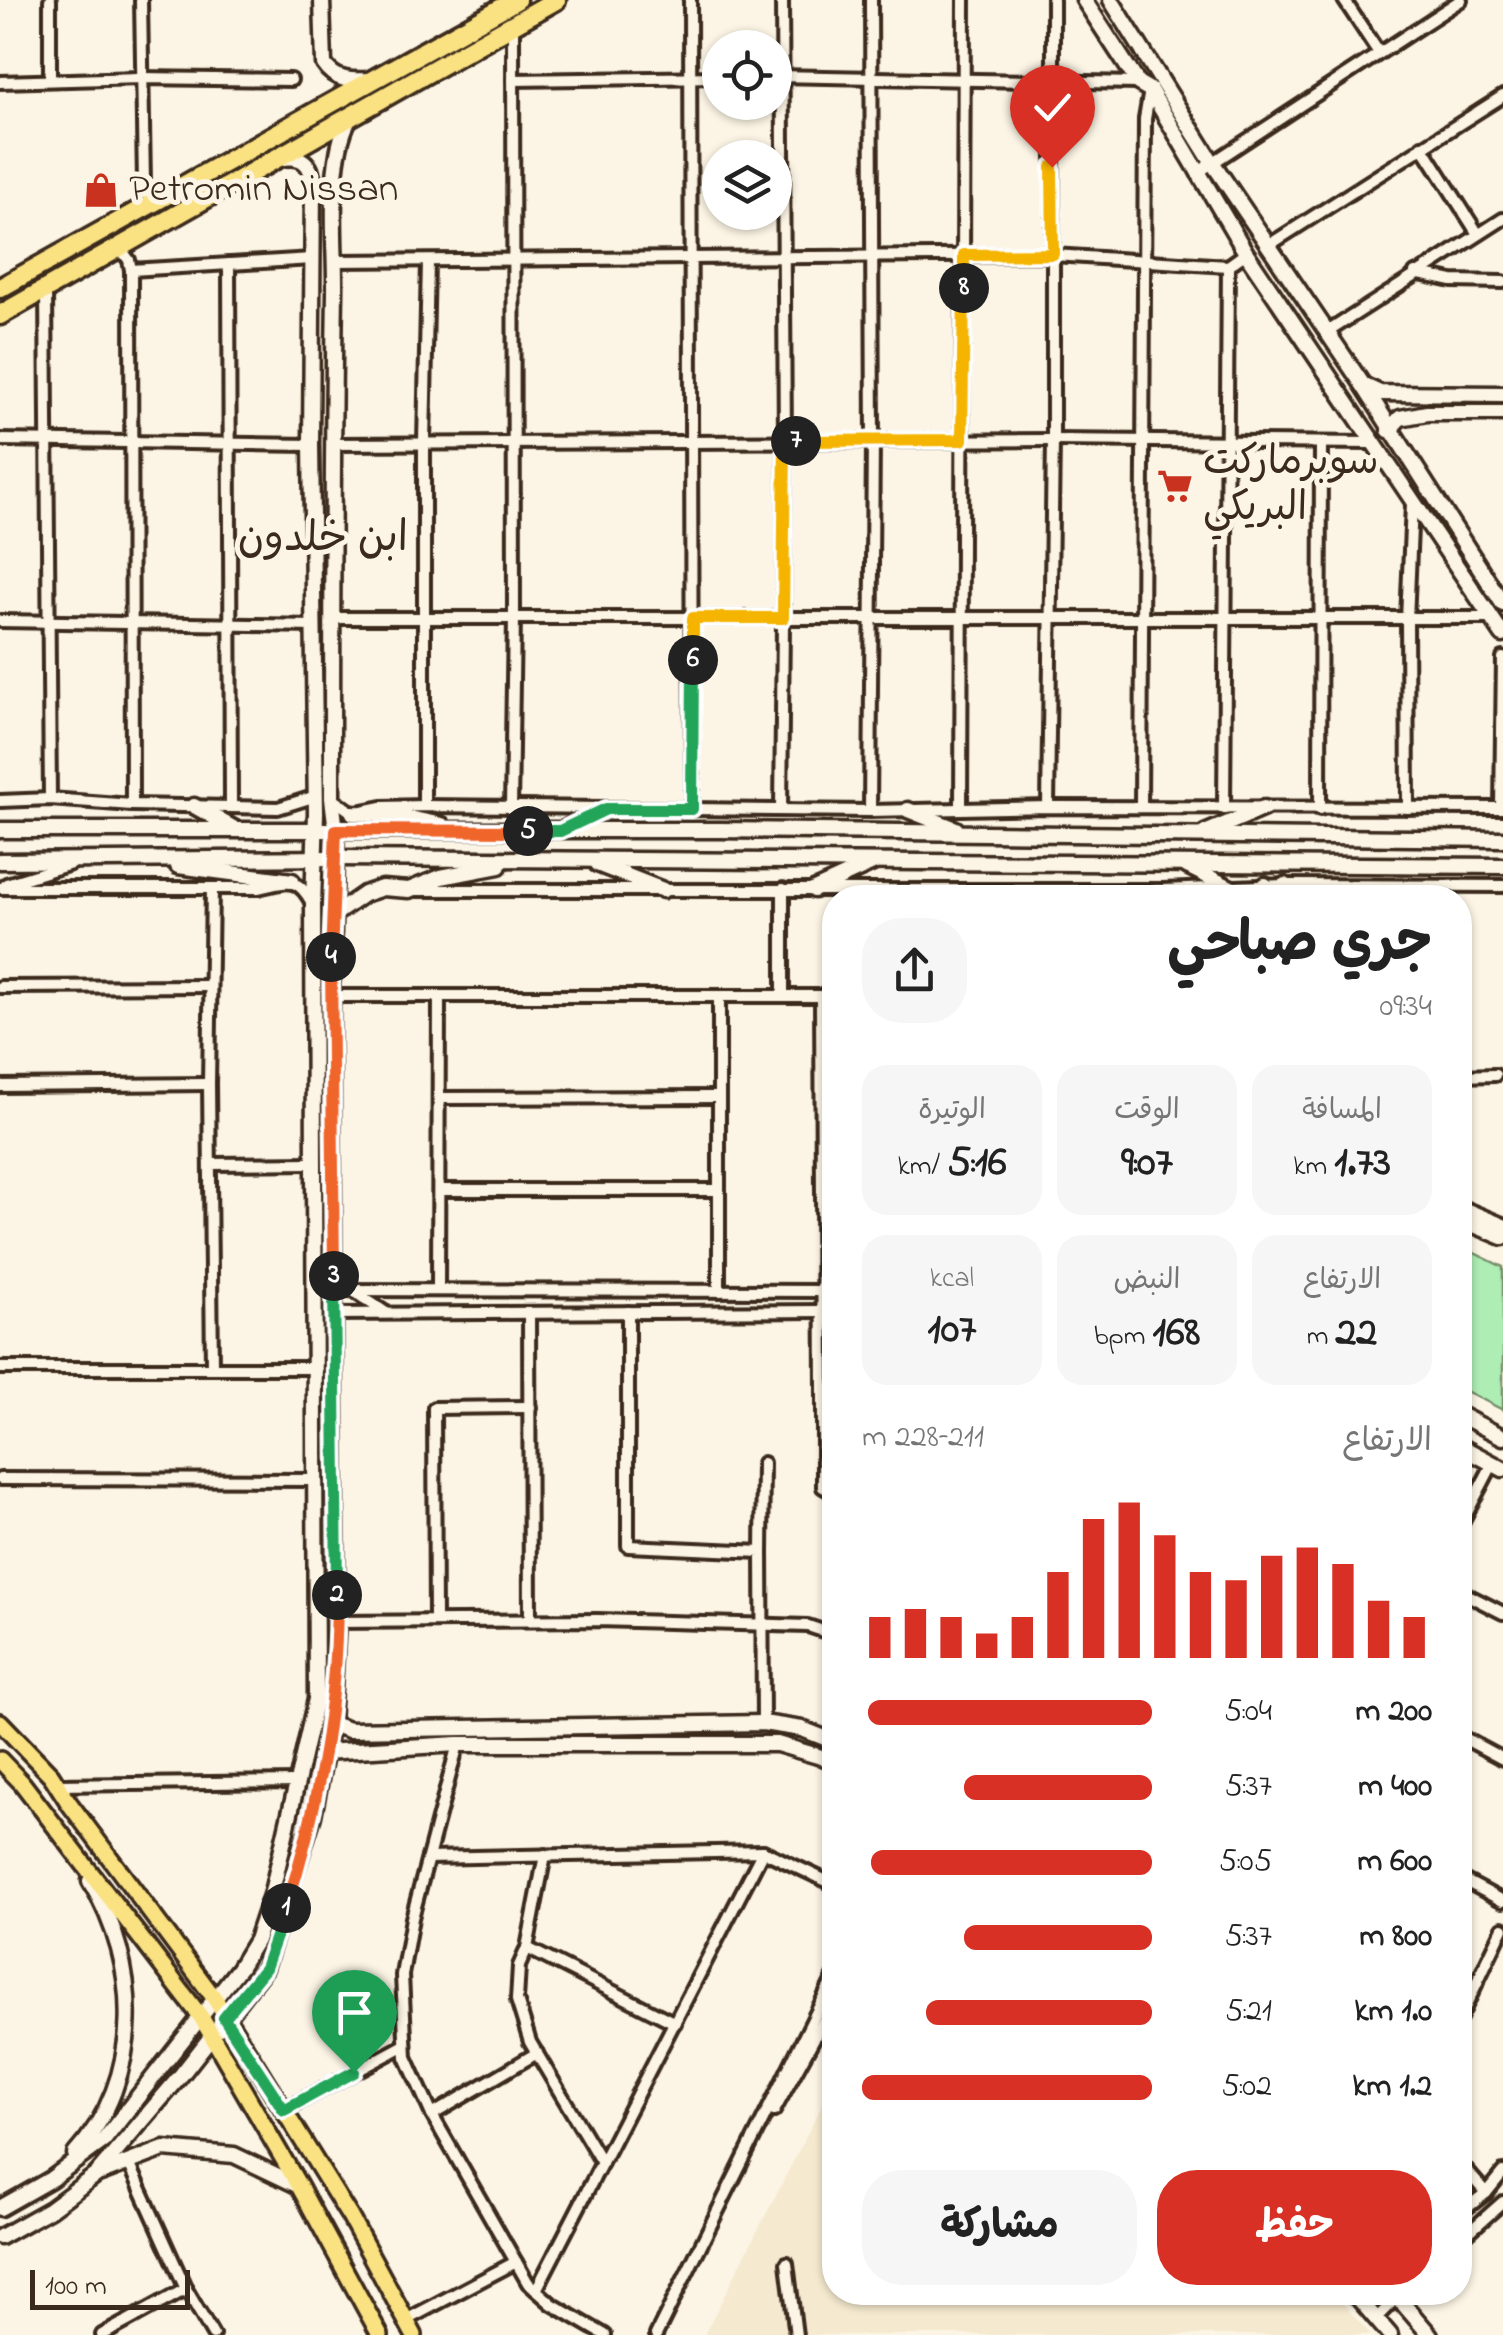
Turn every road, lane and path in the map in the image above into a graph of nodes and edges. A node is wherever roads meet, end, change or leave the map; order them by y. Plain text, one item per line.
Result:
1 (50, 0) edge
2 (141, 0) edge
3 (322, 0) edge
4 (556, 0) edge
5 (566, 0) edge
6 (690, 0) edge
7 (782, 0) edge
8 (871, 0) edge
9 (964, 0) edge
10 (1053, 0) edge
11 (1084, 0) edge
12 (1111, 0) edge
13 (1344, 0) edge
14 (1461, 0) edge
15 (514, 1) edge
16 (521, 22) junction
17 (781, 30) edge
18 (1379, 52) junction
19 (792, 76) edge
20 (873, 76) junction
21 (690, 77) junction
22 (702, 77) edge
23 (965, 77) junction
24 (141, 78) junction
25 (50, 79) junction
26 (1051, 79) junction
27 (291, 80) dead end
28 (370, 80) junction
29 (513, 80) junction
30 (0, 82) edge
31 (1144, 86) junction
32 (1503, 96) edge
33 (349, 119) junction
34 (780, 120) edge
35 (1422, 146) junction
36 (273, 161) junction
37 (1212, 162) junction
38 (1197, 173) junction
39 (313, 185) junction
40 (336, 186) junction
41 (150, 203) junction
42 (1503, 219) edge
43 (1478, 234) junction
44 (1269, 245) junction
45 (120, 248) junction
46 (1246, 253) junction
47 (1053, 254) junction
48 (964, 255) junction
49 (782, 256) junction
50 (873, 256) junction
51 (690, 258) junction
52 (312, 259) junction
53 (1144, 259) junction
54 (336, 260) junction
55 (514, 260) junction
56 (428, 262) junction
57 (228, 264) junction
58 (1228, 266) junction
59 (131, 270) junction
60 (1415, 273) junction
61 (1503, 282) edge
62 (0, 288) edge
63 (46, 289) junction
64 (0, 316) edge
65 (1326, 332) junction
66 (1362, 385) junction
67 (1408, 393) junction
68 (1503, 394) edge
69 (1503, 414) edge
70 (1414, 415) junction
71 (1389, 430) junction
72 (0, 440) edge
73 (46, 440) junction
74 (130, 440) junction
75 (785, 440) junction
76 (962, 440) junction
77 (1053, 440) junction
78 (228, 441) junction
79 (873, 441) junction
80 (1142, 441) junction
81 (424, 442) junction
82 (693, 442) junction
83 (514, 443) junction
84 (332, 444) junction
85 (1226, 444) junction
86 (1321, 444) junction
87 (1372, 444) junction
88 (311, 445) junction
89 (1412, 504) junction
90 (1503, 604) edge
91 (423, 617) junction
92 (333, 618) junction
93 (514, 618) junction
94 (693, 618) junction
95 (783, 618) junction
96 (963, 618) junction
97 (1142, 618) junction
98 (1492, 618) junction
99 (872, 619) junction
100 (1049, 619) junction
101 (1228, 619) junction
102 (1320, 620) junction
103 (1407, 620) junction
104 (0, 621) edge
105 (47, 621) junction
106 (131, 622) junction
107 (230, 623) junction
108 (314, 626) junction
109 (1503, 636) edge
110 (1503, 658) edge
111 (316, 796) junction
112 (332, 798) junction
113 (50, 799) junction
114 (0, 800) edge
115 (132, 805) junction
116 (231, 805) junction
117 (194, 806) junction
118 (424, 806) junction
119 (1141, 807) junction
120 (1048, 808) junction
121 (1264, 808) junction
122 (1408, 808) junction
123 (1502, 808) edge
124 (511, 809) junction
125 (606, 809) junction
126 (692, 809) junction
127 (781, 809) junction
128 (961, 809) junction
129 (1224, 809) junction
130 (1320, 809) junction
131 (908, 810) junction
132 (870, 811) junction
133 (353, 813) junction
134 (0, 830) edge
135 (236, 830) junction
136 (314, 830) junction
137 (336, 830) junction
138 (560, 831) junction
139 (472, 832) junction
140 (966, 833) junction
141 (1200, 835) junction
142 (1503, 839) edge
143 (315, 858) junction
144 (336, 858) junction
145 (148, 860) junction
146 (528, 860) junction
147 (587, 860) junction
148 (0, 861) edge
149 (80, 861) junction
150 (876, 862) junction
151 (1182, 864) junction
152 (1503, 866) edge
153 (292, 881) junction
154 (825, 885) edge
155 (1224, 885) edge
156 (822, 886) edge
157 (1503, 886) edge
158 (0, 887) edge
159 (212, 888) junction
160 (1472, 888) edge
161 (783, 889) junction
162 (409, 890) junction
163 (663, 890) junction
164 (814, 890) junction
165 (822, 890) edge
166 (313, 904) junction
167 (331, 918) junction
168 (0, 986) edge
169 (210, 986) junction
170 (331, 996) junction
171 (439, 996) junction
172 (719, 996) junction
173 (783, 996) junction
174 (821, 996) joint
175 (1494, 1075) dead end
176 (1472, 1076) edge
177 (209, 1084) junction
178 (0, 1086) edge
179 (719, 1097) junction
180 (439, 1098) junction
181 (313, 1163) junction
182 (210, 1164) junction
183 (439, 1190) junction
184 (719, 1190) junction
185 (822, 1202) joint
186 (1472, 1213) edge
187 (1472, 1224) edge
188 (1503, 1226) edge
189 (1503, 1237) edge
190 (334, 1290) junction
191 (352, 1290) junction
192 (438, 1290) junction
193 (719, 1290) junction
194 (822, 1291) junction
195 (822, 1311) junction
196 (628, 1312) junction
197 (530, 1313) junction
198 (334, 1314) junction
199 (387, 1314) junction
200 (212, 1367) junction
201 (0, 1368) edge
202 (314, 1368) junction
203 (822, 1388) edge
204 (530, 1408) junction
205 (1472, 1421) edge
206 (1503, 1437) edge
207 (1472, 1452) edge
208 (763, 1463) dead end
209 (1498, 1466) edge
210 (0, 1480) edge
211 (314, 1480) junction
212 (1472, 1507) edge
213 (762, 1552) junction
214 (1472, 1597) edge
215 (1503, 1613) edge
216 (530, 1620) junction
217 (435, 1621) junction
218 (337, 1622) junction
219 (764, 1625) junction
220 (822, 1631) edge
221 (0, 1722) edge
222 (331, 1724) junction
223 (764, 1724) junction
224 (822, 1737) edge
225 (1472, 1742) edge
226 (458, 1744) junction
227 (0, 1747) edge
228 (323, 1752) junction
229 (822, 1757) edge
230 (1503, 1758) edge
231 (0, 1760) edge
232 (296, 1782) junction
233 (60, 1789) junction
234 (64, 1838) junction
235 (763, 1851) junction
236 (545, 1856) junction
237 (428, 1858) junction
238 (822, 1879) edge
239 (1472, 1884) edge
240 (1503, 1901) edge
241 (1503, 1928) edge
242 (527, 1948) junction
243 (1472, 1993) edge
244 (215, 1999) junction
245 (822, 2000) edge
246 (200, 2017) junction
247 (224, 2018) junction
248 (675, 2023) junction
249 (822, 2025) edge
250 (211, 2036) junction
251 (405, 2045) junction
252 (537, 2053) junction
253 (284, 2110) junction
254 (432, 2115) junction
255 (129, 2162) junction
256 (742, 2162) junction
257 (602, 2163) junction
258 (1503, 2172) edge
259 (96, 2175) junction
260 (1472, 2177) edge
261 (51, 2179) junction
262 (299, 2186) junction
263 (1486, 2193) junction
264 (1503, 2202) edge
265 (1472, 2204) edge
266 (0, 2208) edge
267 (1472, 2229) edge
268 (0, 2237) edge
269 (516, 2262) junction
270 (787, 2263) dead end
271 (186, 2289) junction
272 (536, 2290) junction
273 (1365, 2305) edge
274 (1388, 2305) edge
275 (1406, 2305) edge
276 (1376, 2319) junction
277 (410, 2328) edge
278 (102, 2335) edge
279 (213, 2335) edge
280 (380, 2335) edge
281 (605, 2335) edge
282 (656, 2335) edge
283 (796, 2335) edge
284 (1390, 2335) edge
285 (1430, 2335) edge

1 - 25 street
2 - 24 street
3 - 28 street
4 - 16 highway
5 - 16 street
6 - 21 street
7 - 17 street
8 - 20 street
9 - 23 street
10 - 26 street
11 - 31 street
12 - 37 street
13 - 18 street
14 - 18 street
15 - 28 highway
16 - 29 street
16 - 33 highway
18 - 37 street
19 - 20 street
20 - 23 street
20 - 50 street
21 - 22 street
21 - 29 street
21 - 51 street
23 - 26 street
23 - 48 street
24 - 25 street
24 - 27 street
24 - 41 street
25 - 30 street
26 - 31 street
26 - 47 street
28 - 41 highway
29 - 55 street
31 - 38 street
31 - 53 street
32 - 35 street
33 - 36 highway
33 - 40 street
34 - 49 street
35 - 43 street
35 - 44 street
36 - 39 street
36 - 45 highway
37 - 38 street
37 - 44 street
38 - 46 street
39 - 40 street
39 - 52 street
40 - 54 street
41 - 62 highway
42 - 43 street
43 - 60 street
44 - 65 street
45 - 59 street
45 - 63 highway
46 - 58 street
46 - 87 street
47 - 48 street
47 - 53 street
47 - 77 street
48 - 50 street
48 - 76 street
49 - 50 street
49 - 51 street
49 - 75 street
50 - 79 street
51 - 55 street
51 - 82 street
52 - 57 street
52 - 88 street
53 - 58 street
53 - 80 street
54 - 56 street
54 - 84 street
55 - 56 street
55 - 83 street
56 - 81 street
57 - 59 street
57 - 78 street
58 - 85 street
59 - 74 street
60 - 61 street
60 - 65 street
63 - 64 highway
63 - 73 street
65 - 66 street
66 - 67 street
66 - 71 street
67 - 68 street
67 - 70 street
69 - 70 street
70 - 71 street
71 - 90 street
72 - 73 street
73 - 74 street
73 - 105 street
74 - 78 street
74 - 106 street
75 - 79 street
75 - 82 street
75 - 95 street
76 - 77 street
76 - 79 street
76 - 96 street
77 - 80 street
77 - 100 street
78 - 88 street
78 - 107 street
79 - 99 street
80 - 85 street
80 - 97 street
81 - 83 street
81 - 84 street
81 - 91 street
82 - 83 street
82 - 94 street
83 - 93 street
84 - 92 street
85 - 86 street
85 - 101 street
86 - 87 street
86 - 102 street
87 - 89 street
88 - 108 street
89 - 98 street
89 - 103 street
91 - 92 street
91 - 93 street
91 - 118 street
92 - 112 street
93 - 94 street
93 - 124 street
94 - 95 street
94 - 126 street
95 - 99 street
95 - 127 street
96 - 99 street
96 - 100 street
96 - 128 street
97 - 100 street
97 - 101 street
97 - 119 street
98 - 103 street
98 - 109 street
99 - 132 street
100 - 120 street
101 - 102 street
101 - 129 street
102 - 103 street
102 - 130 street
103 - 122 street
104 - 105 street
105 - 106 street
105 - 113 street
106 - 107 street
106 - 115 street
107 - 108 street
107 - 116 street
108 - 111 street
110 - 123 street
111 - 116 street
111 - 136 street
112 - 133 street
112 - 137 street
113 - 114 street
113 - 115 street
115 - 117 street
116 - 117 street
117 - 135 street
118 - 124 street
118 - 133 street
119 - 120 street
119 - 129 street
120 - 128 street
121 - 129 street
121 - 130 street
121 - 141 street
122 - 123 street
122 - 130 street
124 - 125 street
125 - 126 street
125 - 138 street
126 - 127 street
127 - 132 street
128 - 131 street
131 - 132 street
131 - 140 street
133 - 139 street
134 - 135 street
135 - 136 street
136 - 137 street
136 - 143 street
137 - 139 street
137 - 144 street
138 - 139 street
138 - 140 street
140 - 141 street
141 - 142 street
143 - 144 street
143 - 145 street
143 - 166 street
144 - 146 street
144 - 167 street
145 - 149 street
145 - 153 street
146 - 147 street
146 - 162 street
147 - 150 street
147 - 163 street
148 - 149 street
149 - 158 street
150 - 151 street
150 - 154 street
151 - 152 street
151 - 155 street
153 - 159 street
153 - 166 street
156 - 164 street
157 - 160 street
158 - 159 street
159 - 169 street
161 - 163 street
161 - 164 street
161 - 173 street
162 - 163 street
162 - 167 street
164 - 165 street
166 - 181 street
167 - 170 street
168 - 169 street
169 - 177 street
170 - 171 street
170 - 190 street
171 - 172 street
171 - 180 street
172 - 173 street
172 - 179 street
173 - 174 street
174 - 185 street
175 - 176 street
177 - 178 street
177 - 182 street
179 - 180 street
179 - 184 street
180 - 183 street
181 - 182 street
181 - 202 street
182 - 200 street
183 - 184 street
183 - 192 street
184 - 193 street
185 - 194 street
186 - 188 street
187 - 189 street
190 - 191 street
190 - 198 street
191 - 192 street
191 - 199 street
192 - 193 street
193 - 194 street
194 - 195 street
195 - 196 street
195 - 203 street
196 - 197 street
196 - 213 street
197 - 199 street
197 - 204 street
198 - 199 street
198 - 218 street
200 - 201 street
200 - 202 street
202 - 211 street
204 - 216 street
204 - 217 street
205 - 206 street
207 - 209 street
208 - 213 street
209 - 212 street
210 - 211 street
211 - 232 street
213 - 219 street
214 - 215 street
216 - 217 street
216 - 219 street
217 - 218 street
218 - 222 street
219 - 220 street
219 - 223 street
221 - 233 main road
222 - 223 street
222 - 228 street
223 - 224 street
225 - 230 street
226 - 228 street
226 - 229 street
226 - 237 street
227 - 233 main road
228 - 247 street
231 - 234 main road
232 - 233 street
232 - 244 street
233 - 244 main road
234 - 246 main road
234 - 261 street
235 - 236 street
235 - 238 street
235 - 248 street
236 - 237 street
236 - 242 street
237 - 251 street
239 - 240 street
241 - 243 street
242 - 248 street
242 - 252 street
244 - 246 street
244 - 247 main road
245 - 256 street
246 - 250 main road
246 - 261 street
247 - 250 street
247 - 253 main road
248 - 257 street
249 - 256 street
250 - 259 street
250 - 262 main road
251 - 253 street
251 - 254 street
252 - 254 street
252 - 257 street
253 - 277 main road
254 - 269 street
255 - 259 street
255 - 262 street
255 - 271 street
256 - 282 street
257 - 272 street
258 - 263 street
259 - 268 street
260 - 263 street
261 - 266 street
262 - 280 main road
263 - 265 street
264 - 267 street
269 - 272 street
269 - 277 street
270 - 283 street
271 - 278 street
271 - 279 street
272 - 281 street
273 - 276 street
274 - 276 street
275 - 285 street
276 - 284 street

